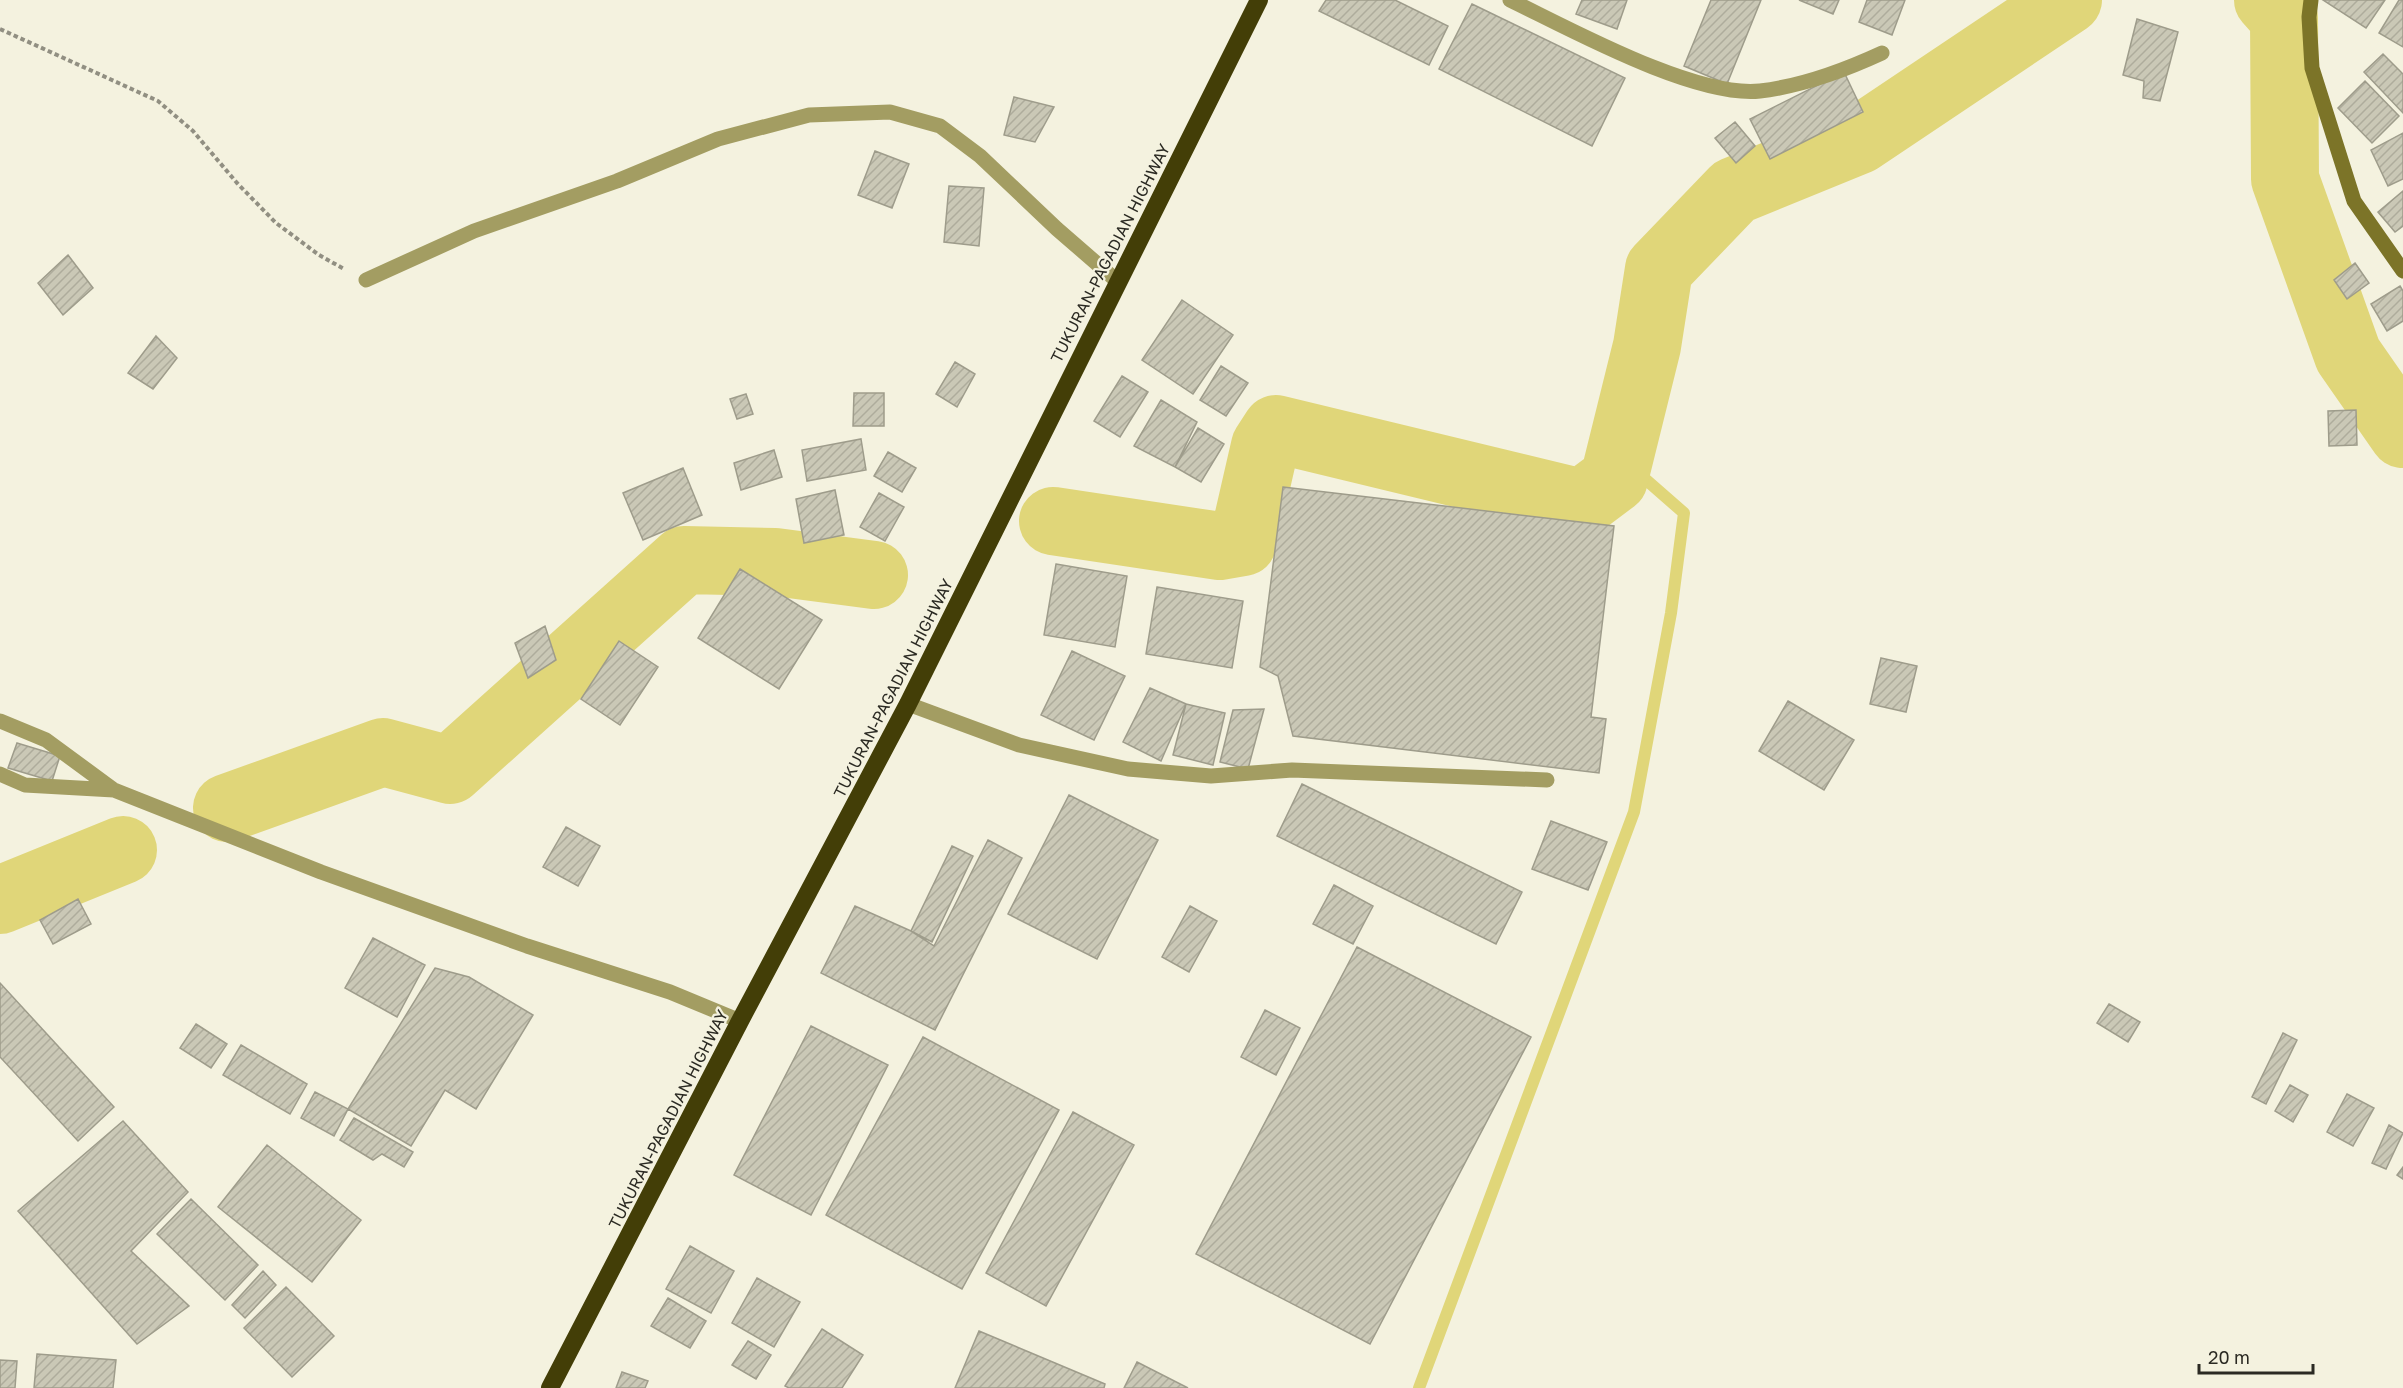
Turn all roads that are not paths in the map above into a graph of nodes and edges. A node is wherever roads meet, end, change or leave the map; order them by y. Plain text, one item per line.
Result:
1 (1259, 0) edge
2 (1510, 0) edge
3 (2311, 0) edge
4 (1882, 53) dead end
5 (2403, 271) edge
6 (366, 280) road end
7 (1117, 281) junction
8 (908, 704) junction
9 (0, 721) edge
10 (0, 774) edge
11 (1547, 780) dead end
12 (114, 790) junction
13 (740, 1021) junction
14 (550, 1388) edge

1 - 7 highway, TUKURAN-PAGADIAN HIGHWAY
2 - 4 street
3 - 5 street
6 - 7 street
7 - 8 highway, TUKURAN-PAGADIAN HIGHWAY
8 - 11 street
8 - 13 highway, TUKURAN-PAGADIAN HIGHWAY
9 - 12 street
10 - 12 street
12 - 13 street
13 - 14 highway, TUKURAN-PAGADIAN HIGHWAY

